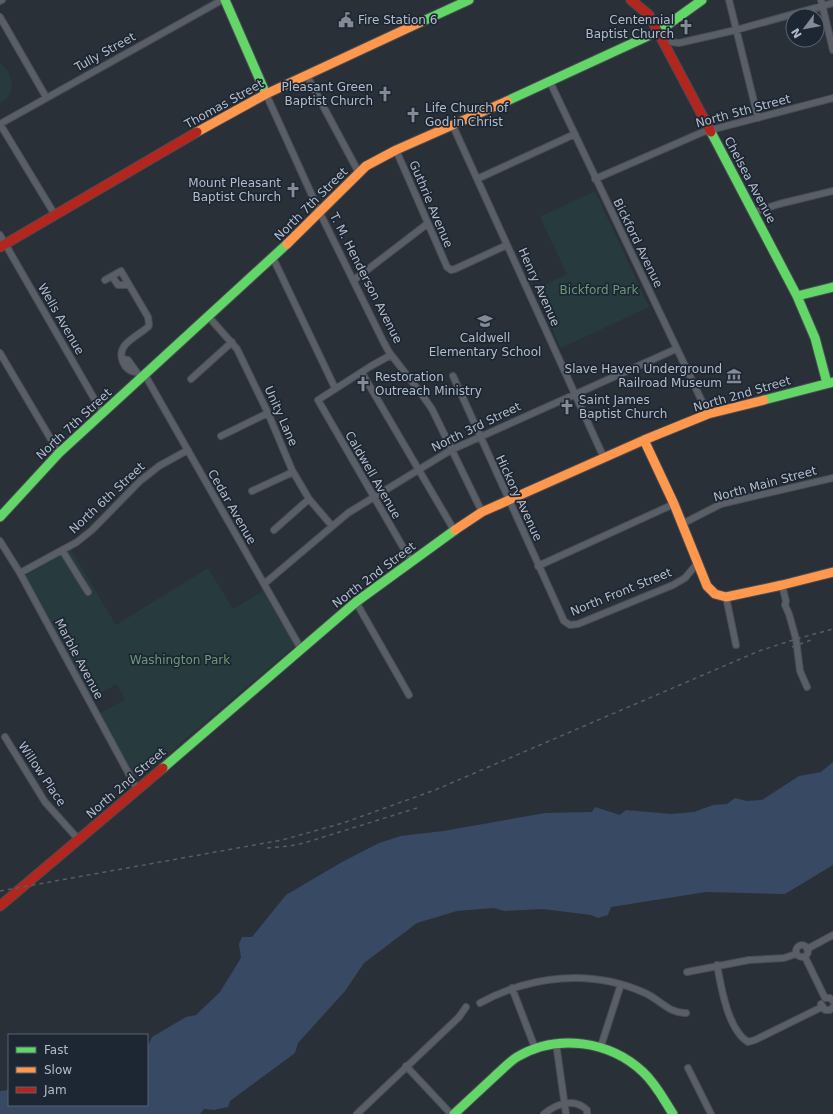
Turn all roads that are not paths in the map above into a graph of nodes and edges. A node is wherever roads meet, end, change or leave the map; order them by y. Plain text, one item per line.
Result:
1 (222, 0) edge
2 (225, 0) edge
3 (469, 0) edge
4 (631, 0) edge
5 (702, 0) edge
6 (729, 0) edge
7 (822, 3) edge
8 (833, 3) edge
9 (0, 17) edge
10 (736, 30) junction
11 (659, 31) junction
12 (664, 41) junction
13 (678, 43) junction
14 (833, 50) edge
15 (673, 57) junction
16 (308, 76) junction
17 (550, 82) junction
18 (266, 94) junction
19 (46, 97) junction
20 (833, 98) edge
21 (758, 118) junction
22 (0, 124) edge
23 (453, 126) junction
24 (710, 129) junction
25 (575, 134) junction
26 (396, 150) junction
27 (359, 173) junction
28 (477, 178) junction
29 (595, 179) junction
30 (833, 191) edge
31 (754, 212) junction
32 (320, 213) junction
33 (55, 215) junction
34 (427, 224) junction
35 (0, 235) edge
36 (507, 245) junction
37 (3, 246) edge
38 (273, 258) junction
39 (112, 276) junction
40 (105, 280) dead end
41 (354, 280) junction
42 (130, 286) junction
43 (833, 287) edge
44 (798, 296) junction
45 (208, 316) junction
46 (232, 342) junction
47 (676, 350) junction
48 (0, 353) edge
49 (392, 355) junction
50 (362, 373) junction
51 (141, 375) junction
52 (453, 376) dead end
53 (191, 379) dead end
54 (830, 382) edge
55 (335, 388) junction
56 (575, 394) junction
57 (268, 413) junction
58 (103, 414) junction
59 (708, 414) junction
60 (221, 436) dead end
61 (480, 437) junction
62 (644, 440) junction
63 (188, 450) junction
64 (452, 450) junction
65 (59, 453) junction
66 (604, 458) junction
67 (419, 470) junction
68 (293, 472) junction
69 (833, 478) edge
70 (252, 491) dead end
71 (373, 498) junction
72 (309, 499) junction
73 (508, 500) junction
74 (674, 504) junction
75 (482, 512) junction
76 (0, 517) edge
77 (682, 524) junction
78 (332, 526) junction
79 (274, 530) dead end
80 (454, 530) junction
81 (0, 541) edge
82 (62, 550) junction
83 (411, 561) junction
84 (698, 564) junction
85 (538, 566) junction
86 (833, 572) edge
87 (20, 573) junction
88 (264, 584) junction
89 (782, 585) junction
90 (88, 592) dead end
91 (726, 597) junction
92 (356, 602) junction
93 (570, 625) joint
94 (736, 645) dead end
95 (301, 649) junction
96 (808, 687) dead end
97 (409, 695) dead end
98 (4, 737) dead end
99 (137, 789) junction
100 (79, 840) junction
101 (0, 906) edge
102 (833, 935) edge
103 (808, 949) junction
104 (796, 954) junction
105 (805, 957) junction
106 (717, 965) junction
107 (687, 972) dead end
108 (622, 984) junction
109 (512, 988) junction
110 (825, 998) junction
111 (833, 1001) edge
112 (480, 1003) dead end
113 (466, 1007) dead end
114 (822, 1007) junction
115 (832, 1011) edge
116 (686, 1013) dead end
117 (556, 1043) junction
118 (601, 1046) junction
119 (535, 1048) junction
120 (406, 1066) junction
121 (688, 1068) dead end
122 (565, 1103) junction
123 (357, 1114) edge
124 (452, 1114) edge
125 (544, 1114) edge
126 (566, 1114) edge
127 (587, 1114) edge
128 (673, 1114) edge
129 (711, 1114) edge

1 - 19 street, Tully Street
2 - 18 main road, T. M. Henderson Avenue
3 - 16 main road, Thomas Street
4 - 11 main road, Chelsea Avenue
5 - 11 main road, North 7th Street
6 - 10 street
7 - 8 street
7 - 10 street
7 - 14 street
9 - 19 street
10 - 13 street
10 - 21 street
11 - 12 main road, Chelsea Avenue
11 - 17 main road, North 7th Street
12 - 13 street
12 - 15 main road, Chelsea Avenue
13 - 15 street
15 - 24 main road, Chelsea Avenue
16 - 18 main road, Thomas Street
16 - 27 street
17 - 23 main road, North 7th Street
17 - 25 street, Bickford Avenue
18 - 32 street, T. M. Henderson Avenue
18 - 33 main road, Thomas Street
19 - 22 street, Tully Street
20 - 21 street, North 5th Street
21 - 24 street, North 5th Street
22 - 33 street
23 - 26 main road, North 7th Street
23 - 28 street, Henry Avenue
24 - 29 street, North 5th Street
24 - 31 main road, Chelsea Avenue
25 - 28 street
25 - 29 street, Bickford Avenue
26 - 27 main road, North 7th Street
26 - 34 street, Guthrie Avenue
27 - 32 main road, North 7th Street
28 - 36 street, Henry Avenue
29 - 47 street, Bickford Avenue
30 - 31 street
31 - 44 main road, Chelsea Avenue
32 - 38 main road, North 7th Street
32 - 41 street, T. M. Henderson Avenue
33 - 37 main road, Thomas Street
34 - 36 street, Guthrie Avenue
34 - 41 street
35 - 37 street, Wells Avenue
36 - 56 street, Henry Avenue
37 - 58 street, Wells Avenue
38 - 45 main road, North 7th Street
38 - 55 street
39 - 40 street
39 - 42 street
39 - 42 street
41 - 49 street, T. M. Henderson Avenue
42 - 51 street, Cedar Avenue
43 - 44 main road
44 - 54 main road, Chelsea Avenue
45 - 46 street, Unity Lane
45 - 51 main road, North 7th Street
46 - 53 street
46 - 57 street, Unity Lane
47 - 56 street, North 3rd Street
47 - 59 street, Bickford Avenue
48 - 65 street
49 - 50 street
49 - 64 street, T. M. Henderson Avenue
50 - 55 street
50 - 67 street
51 - 58 main road, North 7th Street
51 - 63 street, Cedar Avenue
52 - 61 street, Hickory Avenue
54 - 59 main road, North 2nd Street
55 - 71 street, Caldwell Avenue
56 - 61 street, North 3rd Street
56 - 66 street, Henry Avenue
57 - 60 street
57 - 68 street, Unity Lane
58 - 65 main road, North 7th Street
59 - 62 main road, North 2nd Street
61 - 64 street, North 3rd Street
61 - 73 street, Hickory Avenue
62 - 66 main road, North 2nd Street
62 - 74 main road
63 - 82 street, North 6th Street
63 - 88 street, Cedar Avenue
64 - 67 street, North 3rd Street
64 - 75 street, T. M. Henderson Avenue
65 - 76 main road, North 7th Street
66 - 73 main road, North 2nd Street
67 - 71 street, North 3rd Street
67 - 80 street
68 - 70 street
68 - 72 street, Unity Lane
69 - 77 street, North Main Street
71 - 78 street, North 3rd Street
71 - 83 street, Caldwell Avenue
72 - 78 street, Unity Lane
72 - 79 street
73 - 75 main road, North 2nd Street
73 - 85 street, Hickory Avenue
74 - 77 main road
74 - 85 street
75 - 80 main road, North 2nd Street
77 - 84 main road
78 - 88 street, North 3rd Street
80 - 83 main road, North 2nd Street
81 - 87 street, Marble Avenue
82 - 87 street, North 6th Street
82 - 90 street
83 - 92 main road, North 2nd Street
84 - 91 main road
84 - 93 street, North Front Street
85 - 93 street, Hickory Avenue
86 - 89 main road
87 - 99 street, Marble Avenue
88 - 95 street, Cedar Avenue
89 - 91 main road
89 - 96 street
91 - 94 street
92 - 95 main road, North 2nd Street
92 - 97 street
95 - 99 main road, North 2nd Street
98 - 100 street, Willow Place
99 - 100 main road, North 2nd Street
100 - 101 main road, North 2nd Street
102 - 103 street
103 - 104 street
103 - 105 street
104 - 105 street
104 - 106 street
105 - 110 street
106 - 107 street
106 - 114 street
108 - 109 street
108 - 116 street
108 - 118 street
109 - 112 street
109 - 119 street
110 - 111 street
110 - 114 street
113 - 120 street
114 - 115 street
117 - 118 main road
117 - 119 main road
117 - 122 street
118 - 128 main road
119 - 124 main road
120 - 123 street
120 - 124 street
121 - 129 street
122 - 125 street
122 - 126 street
122 - 127 street

